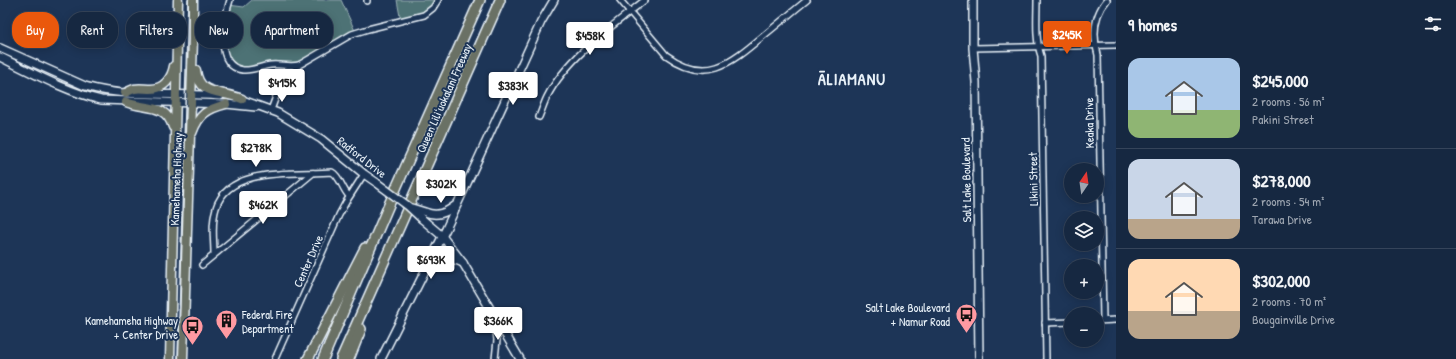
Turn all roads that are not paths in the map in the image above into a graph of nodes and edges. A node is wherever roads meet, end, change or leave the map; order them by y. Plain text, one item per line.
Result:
1 (178, 0) edge
2 (193, 0) edge
3 (230, 0) edge
4 (438, 0) edge
5 (480, 0) edge
6 (500, 0) edge
7 (554, 0) edge
8 (620, 0) edge
9 (645, 0) edge
10 (807, 0) edge
11 (973, 0) edge
12 (1037, 0) edge
13 (1107, 0) edge
14 (178, 12) edge
15 (629, 12) junction
16 (193, 39) junction
17 (1095, 45) junction
18 (1116, 45) edge
19 (1038, 47) junction
20 (0, 48) edge
21 (177, 48) edge
22 (178, 48) edge
23 (973, 48) junction
24 (0, 57) edge
25 (298, 65) junction
26 (176, 94) junction
27 (125, 97) junction
28 (191, 99) junction
29 (242, 99) junction
30 (176, 103) junction
31 (226, 104) junction
32 (260, 107) junction
33 (271, 110) junction
34 (539, 117) dead end
35 (175, 134) junction
36 (190, 139) junction
37 (313, 172) junction
38 (364, 174) junction
39 (397, 186) junction
40 (349, 196) junction
41 (457, 204) junction
42 (423, 215) junction
43 (402, 225) junction
44 (442, 236) junction
45 (214, 254) junction
46 (429, 263) junction
47 (463, 263) junction
48 (202, 265) dead end
49 (1100, 307) edge
50 (493, 313) junction
51 (1116, 320) edge
52 (1104, 321) edge
53 (1064, 322) edge
54 (1045, 323) junction
55 (170, 359) edge
56 (184, 359) edge
57 (275, 359) edge
58 (308, 359) edge
59 (323, 359) edge
60 (341, 359) edge
61 (349, 359) edge
62 (381, 359) edge
63 (495, 359) edge
64 (520, 359) edge
65 (979, 359) edge
66 (1046, 359) edge

1 - 14 main road, Kamehameha Highway
2 - 16 main road, Kamehameha Highway
3 - 25 street
4 - 25 street
5 - 39 highway, Queen Liliʻuokalani Freeway
6 - 43 highway, Queen Liliʻuokalani Freeway
7 - 41 street
8 - 15 street
9 - 15 street
10 - 15 street
11 - 23 street, Salt Lake Boulevard
12 - 19 street, Likini Street
13 - 17 street, Keaka Drive
15 - 34 street
16 - 28 main road, Kamehameha Highway
16 - 29 main road
17 - 18 street
17 - 19 street
17 - 49 street, Keaka Drive
19 - 23 street
19 - 54 street, Likini Street
20 - 27 street, Radford Drive
21 - 27 main road
22 - 26 main road, Kamehameha Highway
23 - 65 street, Salt Lake Boulevard
24 - 27 street, Radford Drive
25 - 33 street
26 - 27 street, Radford Drive
26 - 28 street, Radford Drive
26 - 30 main road, Kamehameha Highway
27 - 30 street, Radford Drive
27 - 35 main road
28 - 29 street, Radford Drive
28 - 30 street, Radford Drive
28 - 31 street, Radford Drive
28 - 36 main road, Kamehameha Highway
29 - 32 street, Radford Drive
30 - 35 main road, Kamehameha Highway
31 - 32 street, Radford Drive
31 - 36 main road
32 - 33 street, Radford Drive
33 - 38 street, Radford Drive
35 - 55 main road, Kamehameha Highway
36 - 56 main road, Kamehameha Highway
37 - 40 street
37 - 45 street
37 - 45 street
38 - 40 street, Center Drive
38 - 42 street, Radford Drive, bridge
39 - 58 highway
39 - 59 highway, Queen Liliʻuokalani Freeway
40 - 57 street, Center Drive
41 - 42 street
41 - 44 street
42 - 44 street
43 - 60 highway, Queen Liliʻuokalani Freeway
43 - 61 highway
44 - 46 street
44 - 47 street
45 - 48 street
46 - 47 street
46 - 62 street
47 - 50 street
50 - 63 street
50 - 64 street
51 - 52 street
53 - 54 street
54 - 66 street, Likini Street

